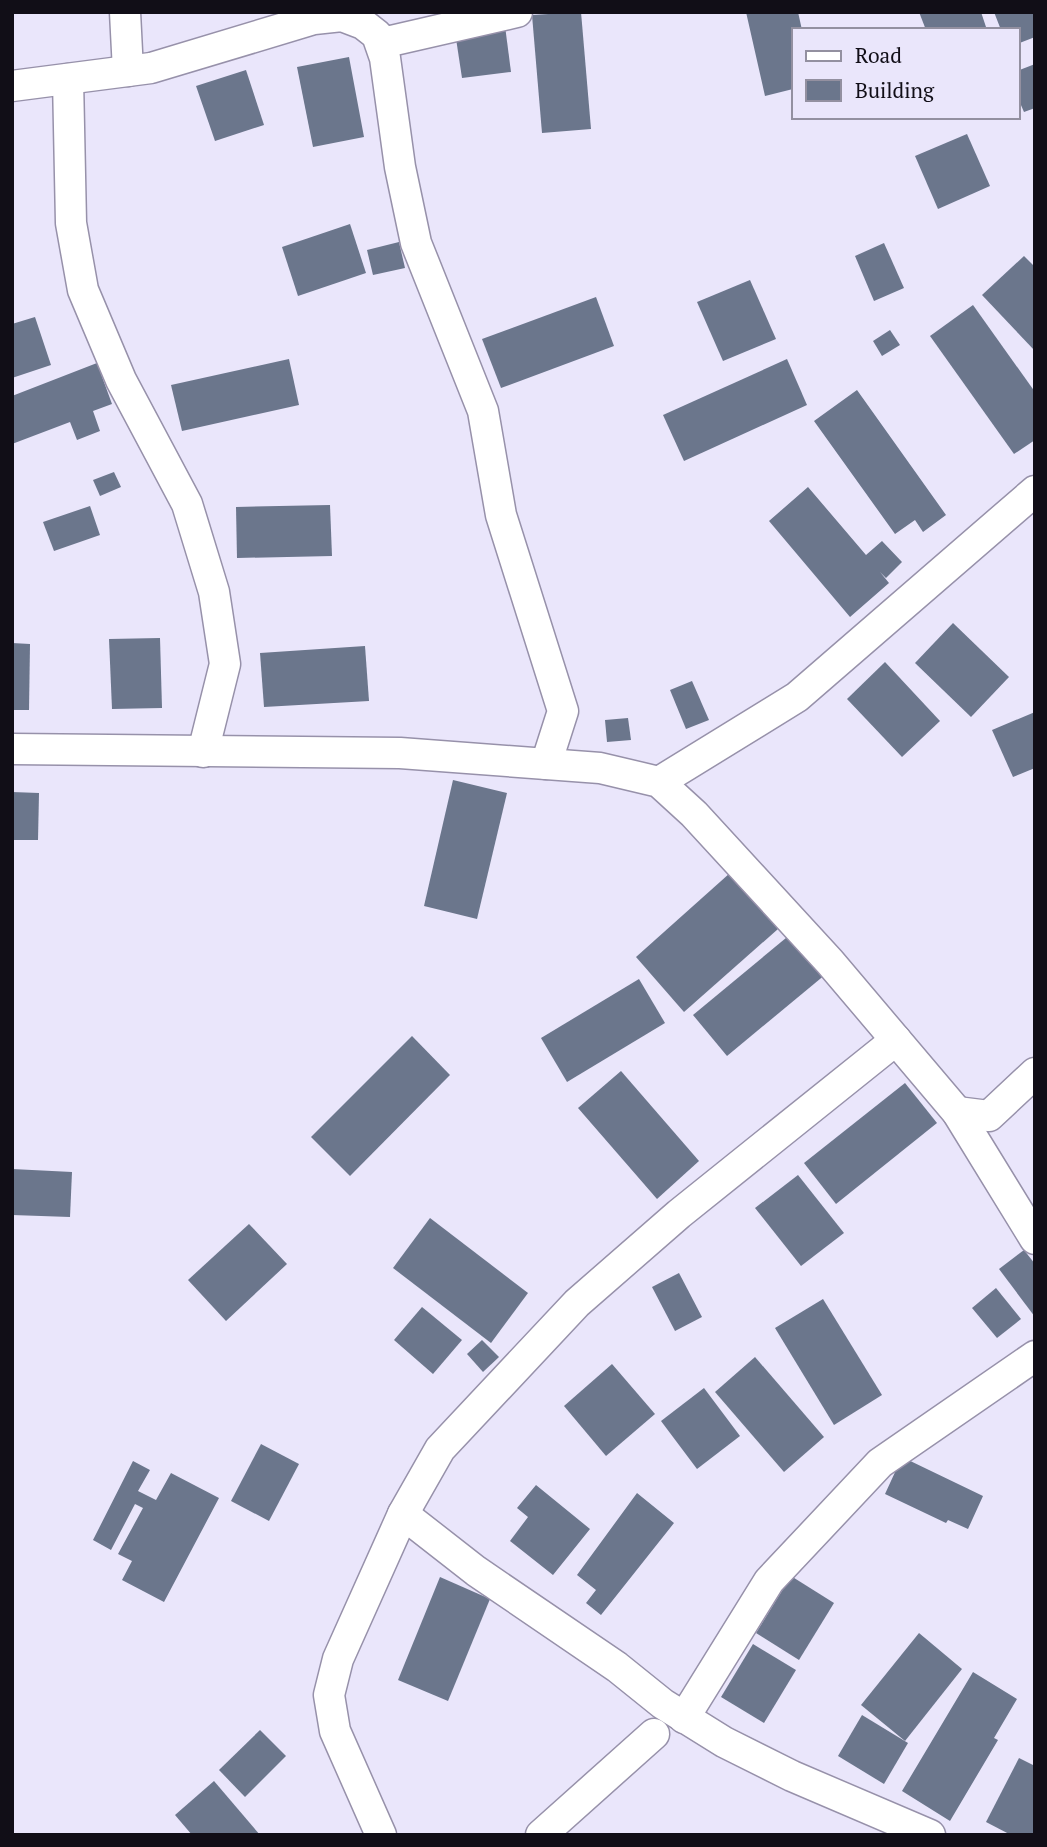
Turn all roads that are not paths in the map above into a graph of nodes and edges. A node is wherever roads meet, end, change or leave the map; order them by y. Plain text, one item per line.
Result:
1 (125, 12) edge
2 (517, 12) edge
3 (450, 20) edge
4 (382, 43) junction
5 (128, 71) junction
6 (68, 79) junction
7 (12, 86) edge
8 (1035, 491) edge
9 (12, 749) edge
10 (202, 752) junction
11 (546, 764) junction
12 (659, 782) junction
13 (895, 1040) junction
14 (1035, 1073) edge
15 (957, 1112) junction
16 (1035, 1239) edge
17 (1035, 1356) edge
18 (403, 1514) junction
19 (684, 1718) junction
20 (654, 1734) dead end
21 (381, 1835) edge
22 (541, 1835) edge
23 (930, 1835) edge

1 - 5 street
2 - 3 street
3 - 4 street
4 - 5 street
4 - 11 street
5 - 6 street
6 - 7 street
6 - 10 street
8 - 12 street
9 - 10 street
10 - 11 street
11 - 12 street
12 - 13 street
13 - 15 street
13 - 18 street
14 - 15 street
15 - 16 street
17 - 19 street
18 - 19 street
18 - 21 street
19 - 23 street
20 - 22 street

